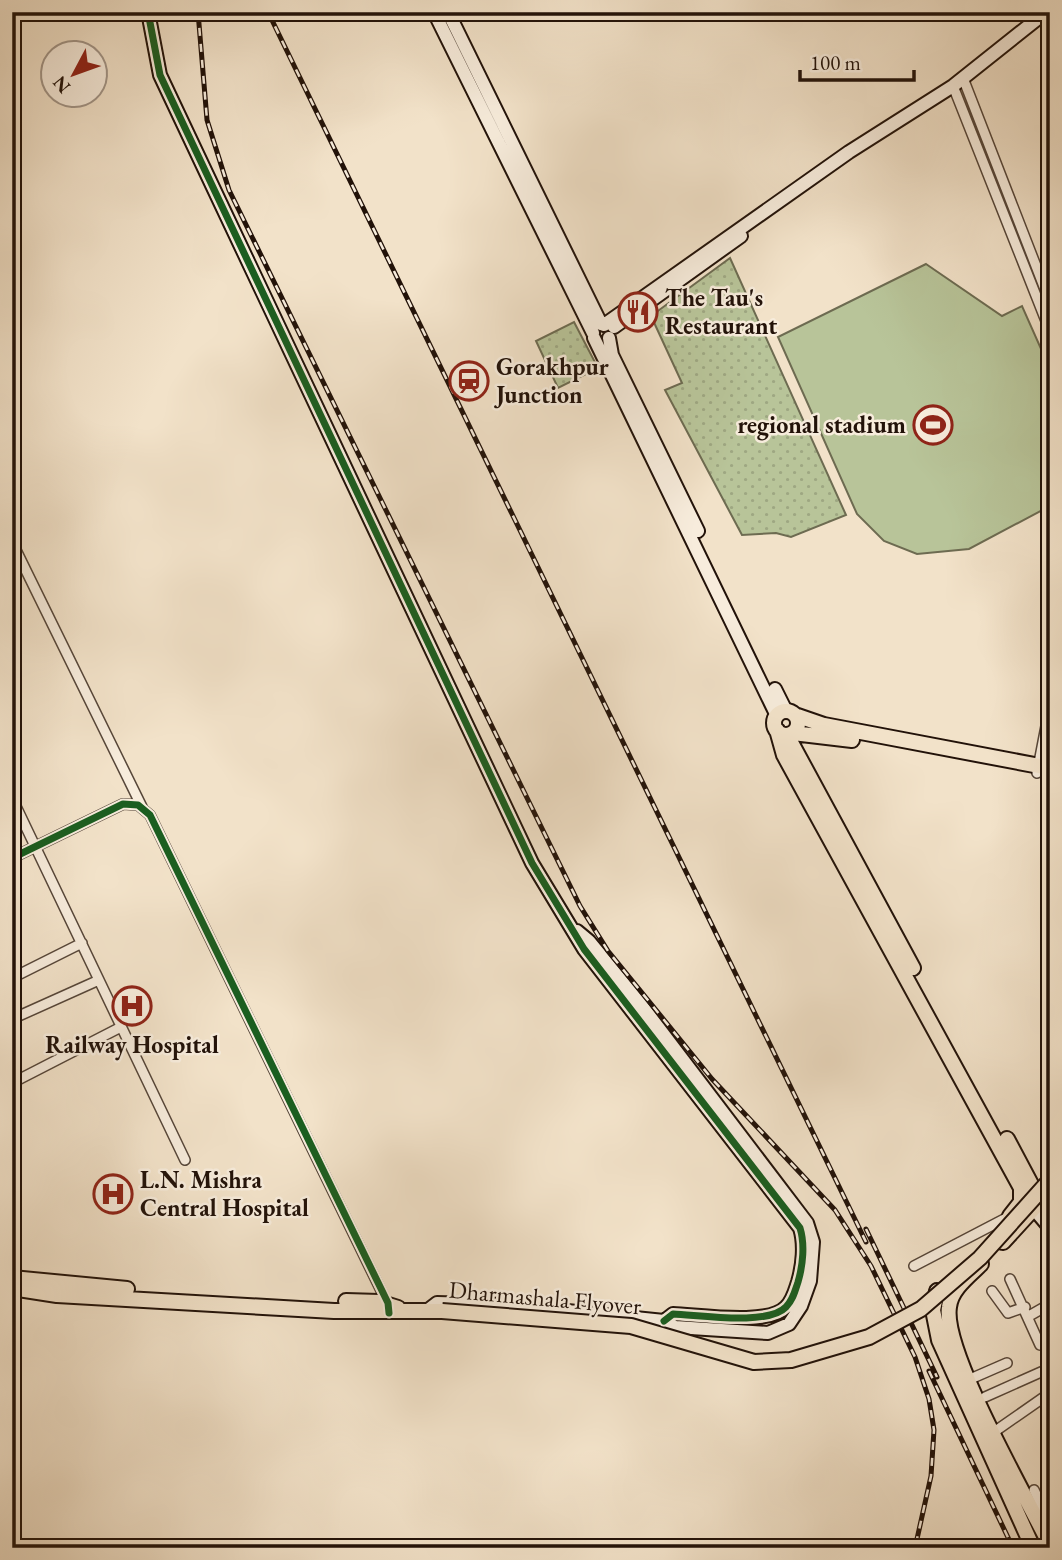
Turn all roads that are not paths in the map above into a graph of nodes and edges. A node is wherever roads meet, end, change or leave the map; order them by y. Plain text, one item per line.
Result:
1 (148, 12) edge
2 (434, 12) edge
3 (447, 12) edge
4 (1046, 12) edge
5 (1050, 18) edge
6 (960, 85) junction
7 (1050, 302) edge
8 (1048, 319) edge
9 (602, 331) junction
10 (1050, 331) edge
11 (12, 542) edge
12 (1047, 721) dead end
13 (786, 723) junction
14 (1044, 770) edge
15 (12, 798) edge
16 (142, 807) junction
17 (36, 847) junction
18 (12, 858) edge
19 (82, 943) junction
20 (12, 978) edge
21 (99, 979) junction
22 (12, 1019) edge
23 (121, 1027) junction
24 (12, 1083) edge
25 (185, 1160) dead end
26 (1050, 1172) edge
27 (1050, 1180) edge
28 (1033, 1188) junction
29 (1050, 1194) edge
30 (1035, 1208) junction
31 (1010, 1216) junction
32 (1050, 1228) edge
33 (914, 1266) dead end
34 (12, 1278) edge
35 (1010, 1279) dead end
36 (12, 1288) edge
37 (992, 1291) dead end
38 (1050, 1304) edge
39 (392, 1308) junction
40 (435, 1311) junction
41 (1027, 1311) junction
42 (1040, 1345) dead end
43 (1007, 1363) dead end
44 (1050, 1368) edge
45 (968, 1380) junction
46 (1050, 1393) edge
47 (985, 1397) dead end
48 (993, 1432) junction
49 (1034, 1490) dead end
50 (1049, 1535) edge
51 (1031, 1544) edge

1 - 40 street
2 - 9 street
3 - 9 street
4 - 6 street
5 - 6 street
6 - 7 street
6 - 8 street
6 - 9 street
8 - 10 street
9 - 13 street
11 - 16 street
12 - 14 street
13 - 14 main road
13 - 28 main road
13 - 31 main road
15 - 17 street
16 - 17 street
16 - 39 street
17 - 18 street
17 - 19 street
19 - 20 street
19 - 21 street
21 - 22 street
21 - 23 street
23 - 24 street
23 - 25 street
26 - 28 street
27 - 40 main road, Dharmashala Flyover, bridge
28 - 30 main road
29 - 30 street
30 - 32 street
30 - 45 main road
31 - 33 street
31 - 51 main road
34 - 39 main road
35 - 41 street
36 - 39 main road
37 - 41 street
38 - 41 street
39 - 40 main road, Dharmashala Flyover
41 - 42 street
43 - 45 street
44 - 47 street
45 - 48 main road
46 - 48 street
48 - 50 main road
49 - 50 street
50 - 51 street

